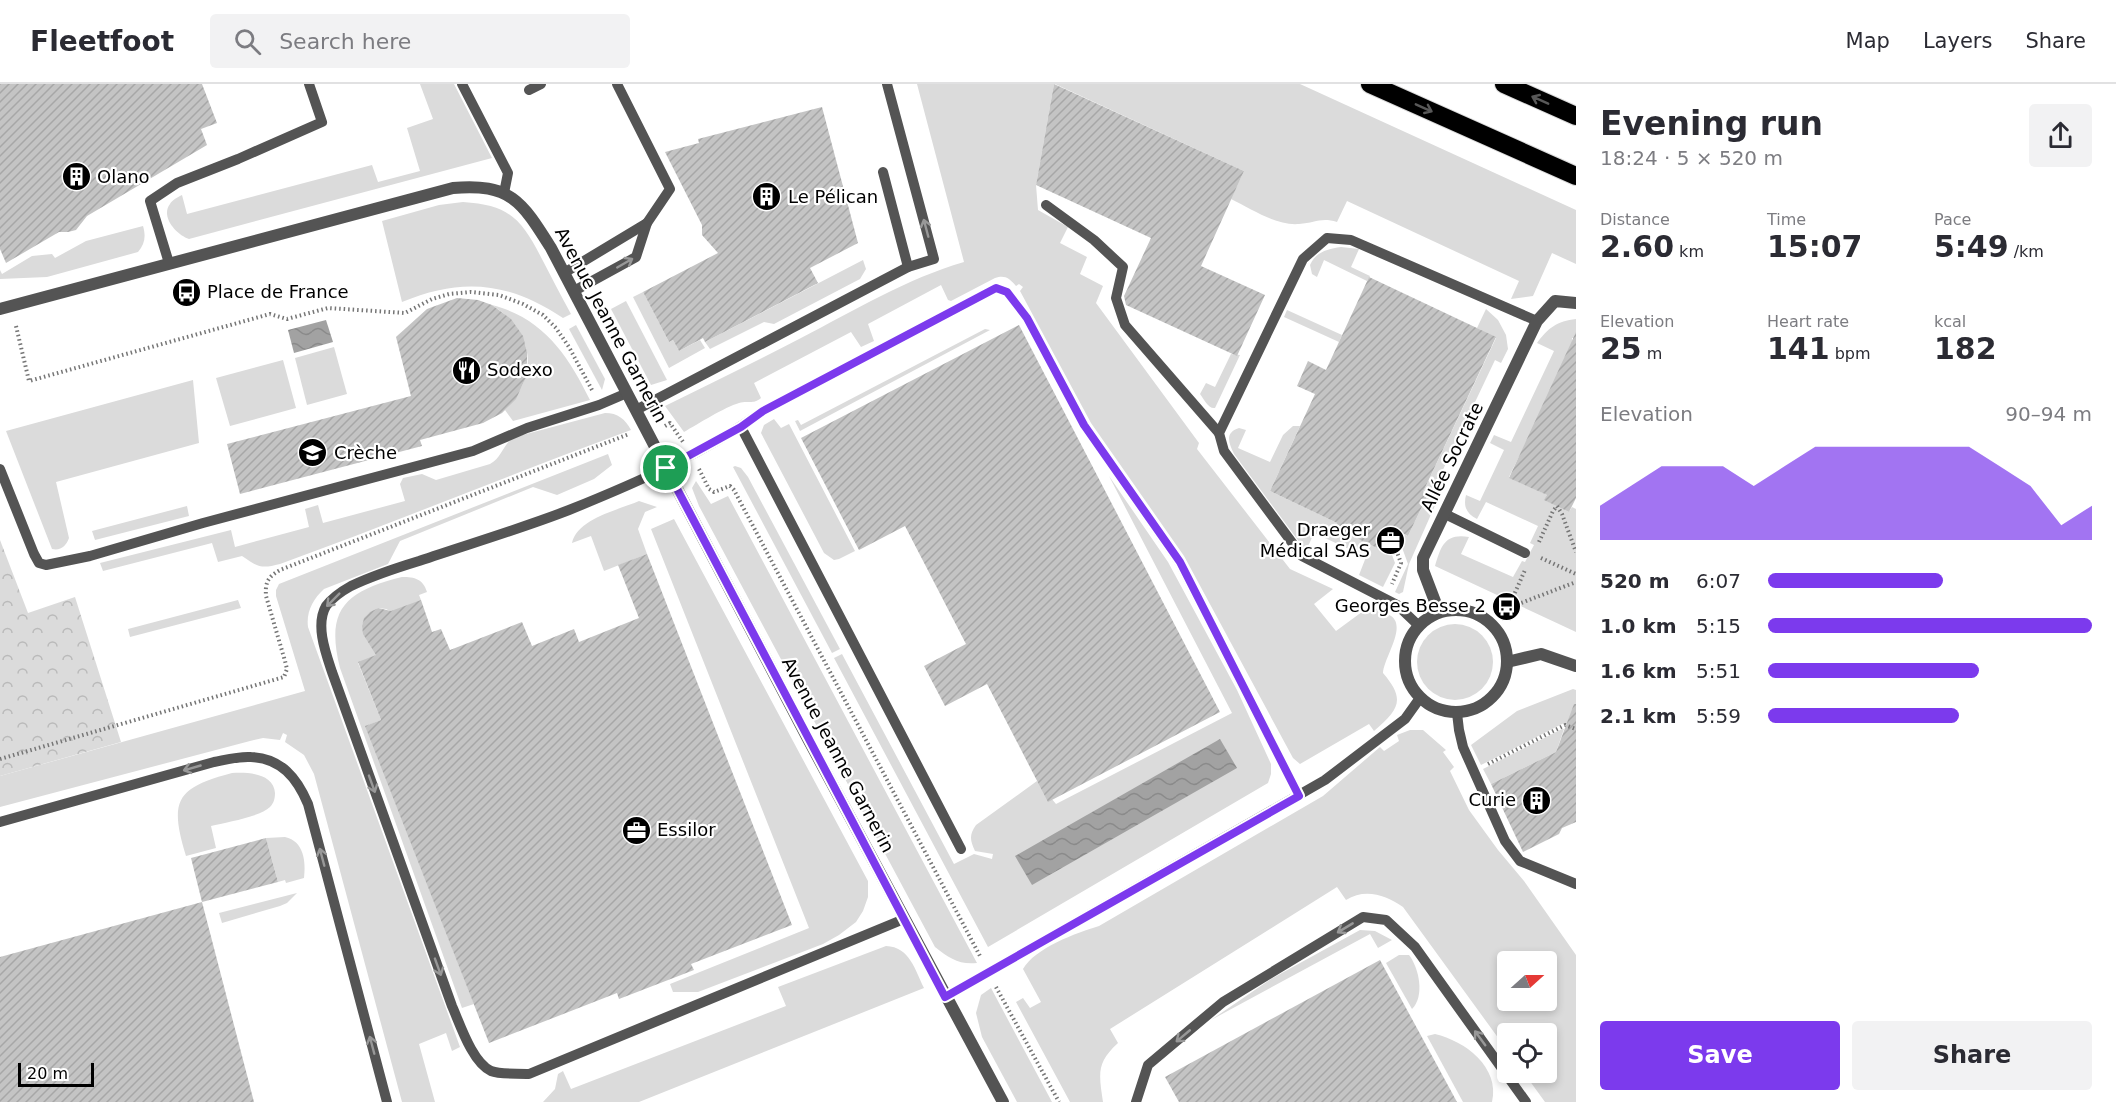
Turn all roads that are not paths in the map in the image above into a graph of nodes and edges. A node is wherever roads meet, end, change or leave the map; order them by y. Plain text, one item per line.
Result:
1 (309, 84) edge
2 (462, 84) edge
3 (542, 84) edge
4 (617, 84) edge
5 (888, 84) edge
6 (1370, 84) edge
7 (1504, 84) edge
8 (529, 90) dead end
9 (1576, 116) edge
10 (883, 171) dead end
11 (1576, 176) edge
12 (504, 193) junction
13 (1046, 206) dead end
14 (646, 223) junction
15 (169, 263) junction
16 (908, 267) junction
17 (564, 273) junction
18 (574, 291) junction
19 (1576, 303) edge
20 (0, 309) edge
21 (1537, 321) junction
22 (627, 393) junction
23 (636, 410) junction
24 (741, 427) junction
25 (1219, 433) junction
26 (666, 468) junction
27 (0, 469) edge
28 (1444, 514) junction
29 (1526, 553) road end
30 (1439, 612) junction
31 (1418, 626) junction
32 (1507, 662) junction
33 (1576, 666) edge
34 (1420, 698) junction
35 (1457, 713) junction
36 (1299, 796) junction
37 (0, 822) edge
38 (961, 849) dead end
39 (1576, 884) edge
40 (904, 919) junction
41 (945, 997) junction
42 (387, 1102) edge
43 (1003, 1102) edge
44 (1136, 1102) edge
45 (1526, 1102) edge

1 - 15 lane
2 - 12 lane
3 - 8 lane
4 - 14 lane
16 -> 5 lane
6 -> 11 highway
9 -> 7 highway
10 - 16 lane
12 - 15 street, Avenue Jeanne Garnerin
12 - 17 street, Avenue Jeanne Garnerin
13 - 25 lane
14 - 17 lane
18 -> 14 lane
15 - 20 street, Avenue Jeanne Garnerin
16 - 23 lane
17 - 18 street, Avenue Jeanne Garnerin
18 - 22 street, Avenue Jeanne Garnerin
19 - 21 street
21 - 25 lane
21 - 28 street, Allée Socrate
22 - 23 street, Avenue Jeanne Garnerin
22 - 27 lane
23 - 26 street, Avenue Jeanne Garnerin
24 - 26 lane
24 - 36 lane
24 - 38 lane
25 - 31 lane
26 - 40 street, Avenue Jeanne Garnerin
26 -> 40 lane
28 - 29 lane
28 - 30 street, Allée Socrate
30 - 31 street
30 - 32 street
31 - 34 street
32 - 33 street
32 - 35 street
34 - 35 street
34 - 36 lane
35 - 39 lane
36 - 41 lane
42 -> 37 lane
40 - 41 street, Avenue Jeanne Garnerin
41 - 43 street, Avenue Jeanne Garnerin
45 -> 44 lane

